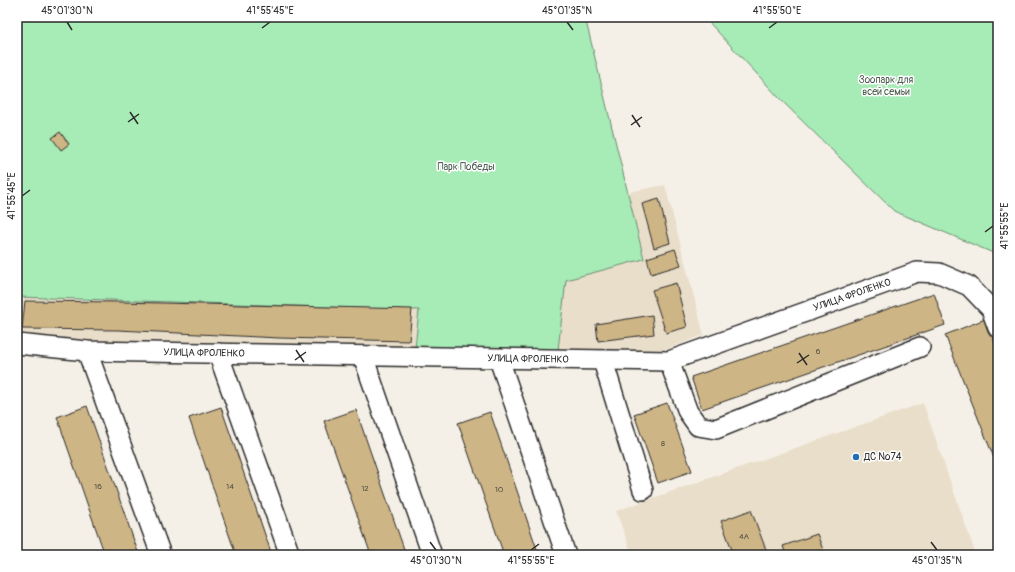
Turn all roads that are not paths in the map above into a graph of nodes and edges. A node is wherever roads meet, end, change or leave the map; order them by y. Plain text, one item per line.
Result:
1 (998, 328) edge
2 (17, 344) edge
3 (920, 347) dead end
4 (88, 351) junction
5 (218, 353) junction
6 (363, 356) junction
7 (499, 359) junction
8 (603, 361) junction
9 (670, 361) junction
10 (643, 490) dead end
11 (161, 555) edge
12 (290, 555) edge
13 (432, 555) edge
14 (566, 555) edge

1 - 9 street, УЛИЦА ФРОЛЕНКО
2 - 4 street, УЛИЦА ФРОЛЕНКО
3 - 9 street
4 - 5 street, УЛИЦА ФРОЛЕНКО
4 - 11 street
5 - 6 street, УЛИЦА ФРОЛЕНКО
5 - 12 street
6 - 7 street, УЛИЦА ФРОЛЕНКО
6 - 13 street
7 - 8 street, УЛИЦА ФРОЛЕНКО
7 - 14 street
8 - 9 street, УЛИЦА ФРОЛЕНКО
8 - 10 street

